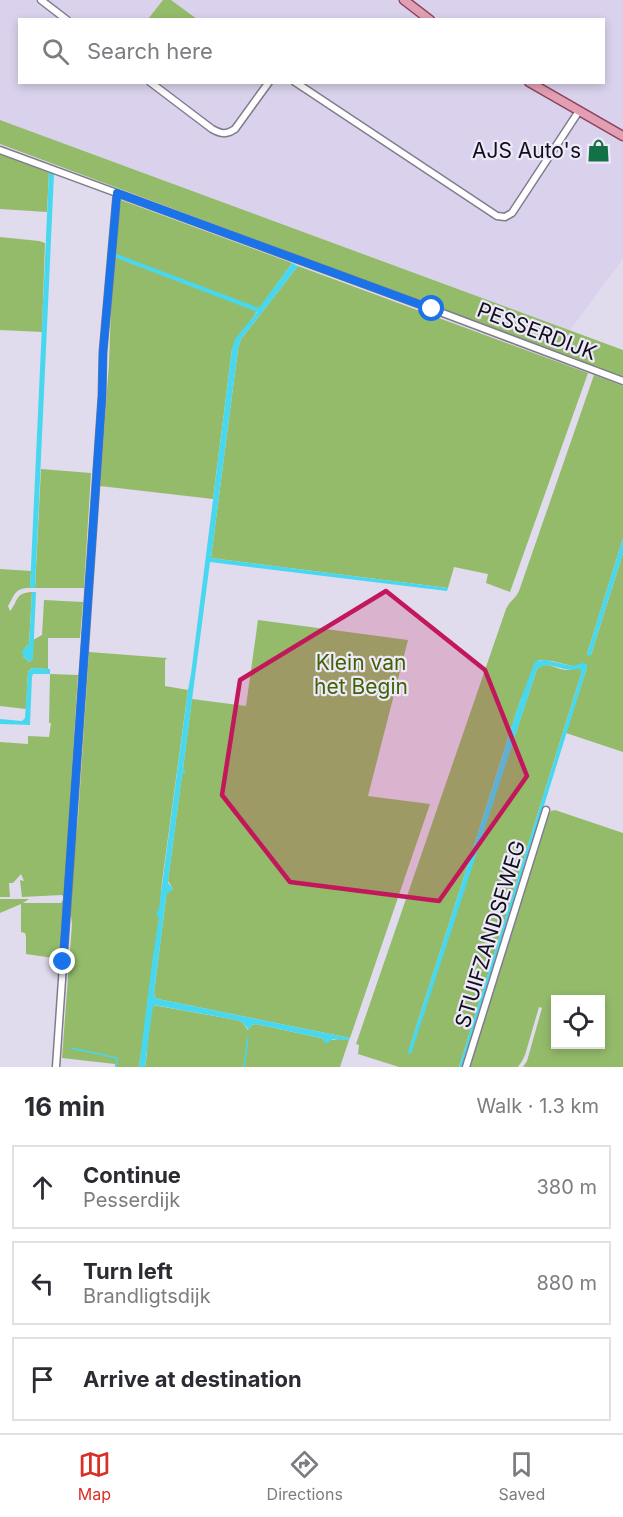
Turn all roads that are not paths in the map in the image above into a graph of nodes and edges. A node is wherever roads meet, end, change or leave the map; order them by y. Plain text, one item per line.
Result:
1 (41, 0) edge
2 (404, 0) edge
3 (64, 18) edge
4 (427, 18) edge
5 (153, 84) edge
6 (268, 84) edge
7 (298, 84) edge
8 (532, 84) edge
9 (579, 111) junction
10 (623, 136) edge
11 (0, 150) edge
12 (117, 193) junction
13 (623, 381) edge
14 (546, 810) dead end
15 (56, 1067) edge
16 (466, 1067) edge

1 - 3 street
2 - 4 main road
5 - 6 street
7 - 9 street
8 - 9 main road
9 - 10 main road
11 - 12 street, PESSERDIJK
12 - 13 street, PESSERDIJK
12 - 15 street
14 - 16 street, STUIFZANDSEWEG

